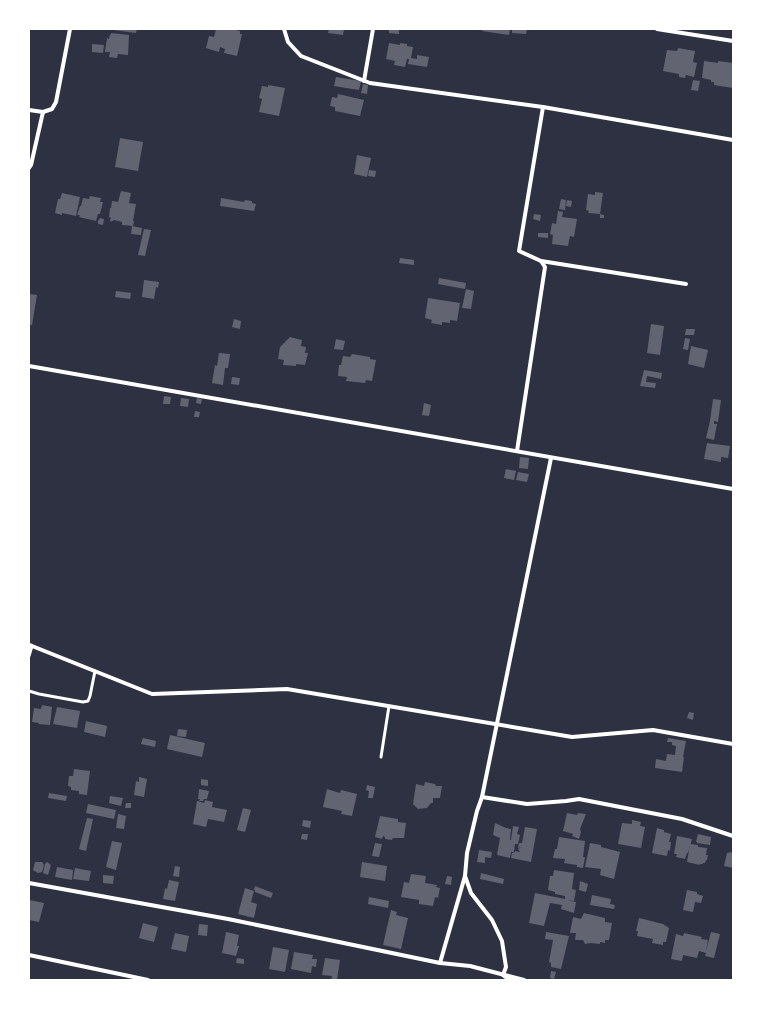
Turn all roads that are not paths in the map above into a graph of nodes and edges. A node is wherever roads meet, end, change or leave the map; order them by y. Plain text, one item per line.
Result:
1 (70, 29) edge
2 (284, 29) edge
3 (373, 29) edge
4 (657, 29) edge
5 (733, 41) edge
6 (364, 81) junction
7 (543, 107) junction
8 (29, 110) edge
9 (43, 112) junction
10 (733, 140) edge
11 (29, 168) edge
12 (541, 261) junction
13 (686, 284) dead end
14 (29, 366) edge
15 (518, 451) junction
16 (551, 458) junction
17 (733, 489) edge
18 (31, 645) edge
19 (29, 656) edge
20 (95, 671) junction
21 (29, 691) edge
22 (389, 706) junction
23 (497, 724) junction
24 (733, 744) edge
25 (381, 757) dead end
26 (482, 797) junction
27 (733, 836) edge
28 (465, 876) junction
29 (29, 884) edge
30 (29, 955) edge
31 (440, 963) junction
32 (503, 975) junction
33 (148, 980) edge
34 (510, 980) edge
35 (524, 980) edge

1 - 9 street
2 - 6 street
3 - 6 street
4 - 5 street
6 - 7 street
7 - 10 street
7 - 12 street
8 - 9 street
9 - 11 street
12 - 13 street
12 - 15 street
14 - 15 street
15 - 16 street
16 - 17 street
16 - 23 street
18 - 19 lane
18 - 20 street
20 - 21 lane
20 - 22 street
22 - 23 street
22 - 25 lane
23 - 24 street
23 - 26 street
26 - 27 street
26 - 28 street
28 - 31 street
28 - 32 street
29 - 31 street
30 - 33 street
31 - 32 street
32 - 34 street
32 - 35 street

